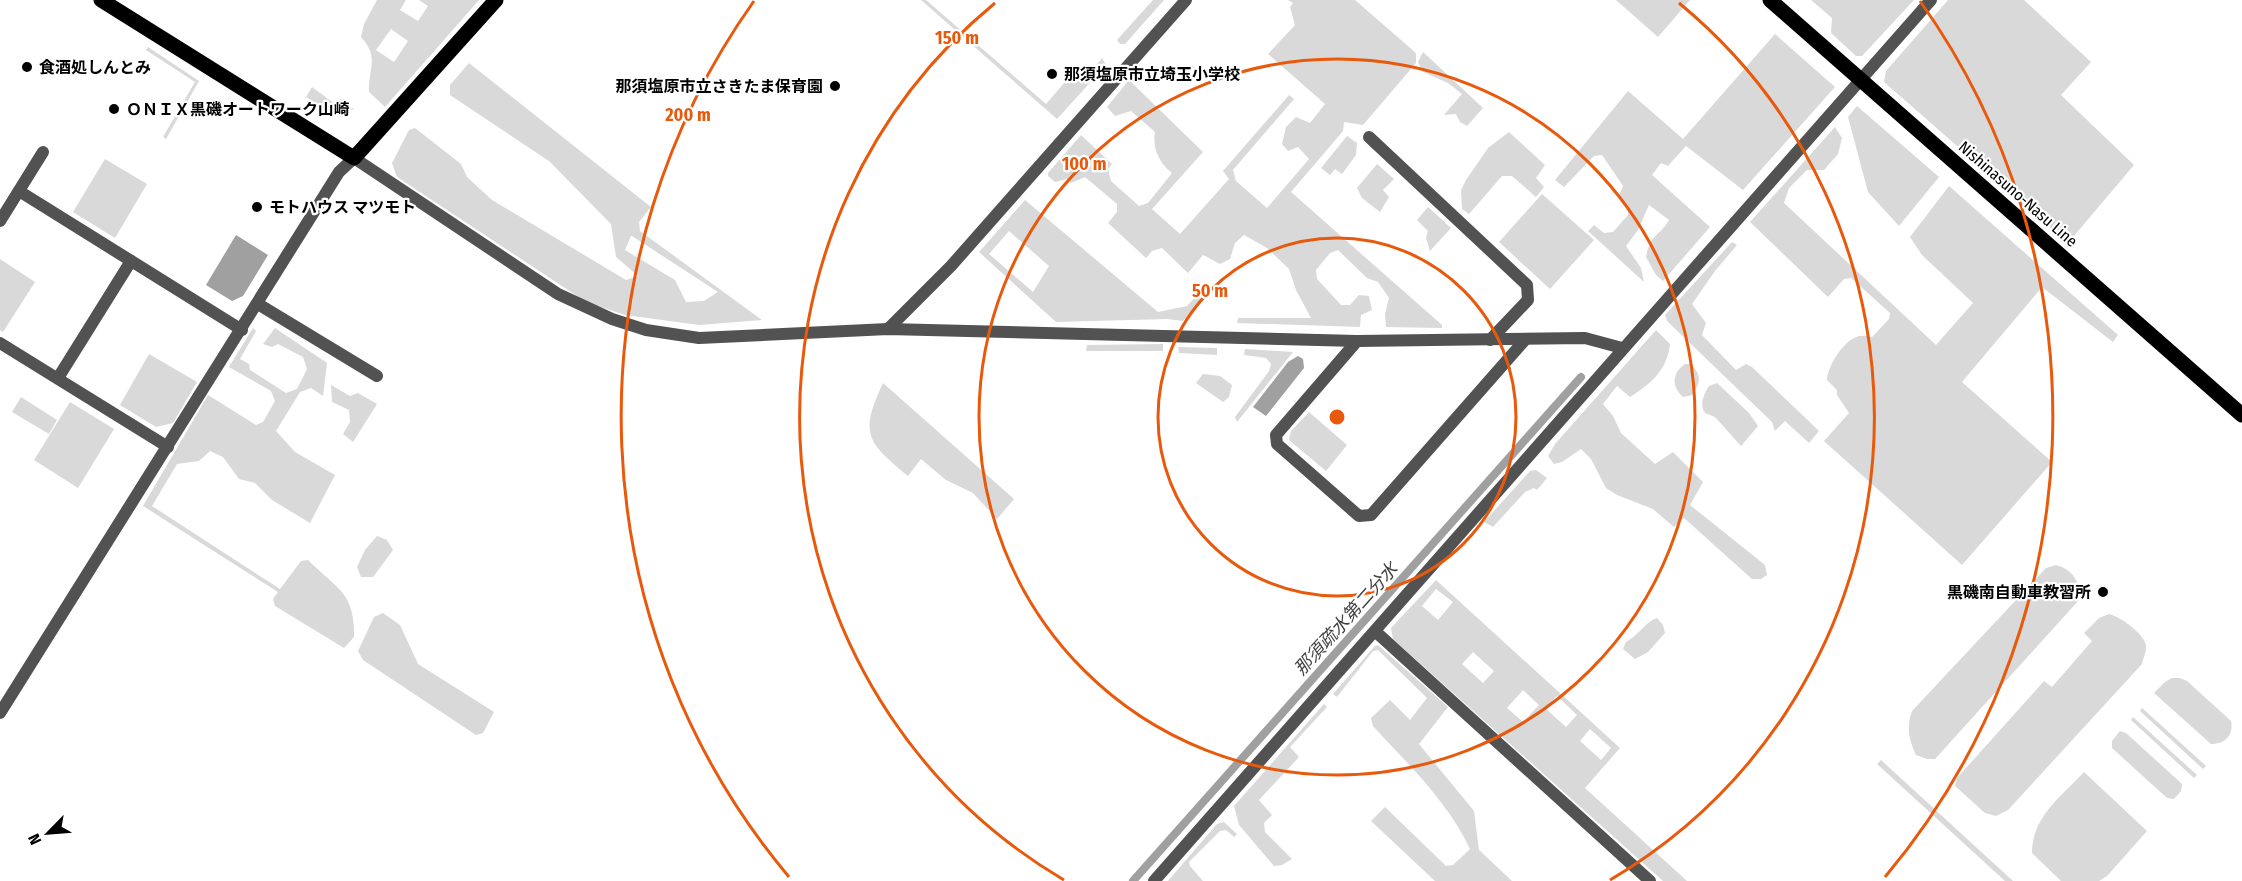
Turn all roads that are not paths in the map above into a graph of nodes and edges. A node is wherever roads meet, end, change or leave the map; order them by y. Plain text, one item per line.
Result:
1 (101, 0) edge
2 (496, 0) edge
3 (1186, 0) edge
4 (1770, 0) edge
5 (1931, 0) edge
6 (1860, 80) junction
7 (1369, 137) dead end
8 (43, 152) dead end
9 (354, 158) junction
10 (19, 191) junction
11 (0, 221) edge
12 (130, 261) junction
13 (258, 304) junction
14 (888, 329) junction
15 (242, 330) junction
16 (1490, 340) junction
17 (1358, 341) junction
18 (1524, 341) junction
19 (0, 343) edge
20 (1622, 348) junction
21 (377, 376) dead end
22 (58, 378) junction
23 (2242, 416) edge
24 (168, 447) junction
25 (1376, 632) junction
26 (0, 713) edge
27 (1154, 881) edge
28 (1650, 881) edge

1 - 9 main road
2 - 9 main road
3 - 14 street
4 - 6 main road, Nishinasuno-Nasu Line
5 - 6 street
6 - 20 street
6 - 23 main road, Nishinasuno-Nasu Line
7 - 16 street
8 - 10 street
9 - 13 street
9 - 14 street
10 - 11 street
10 - 12 street
12 - 15 street
12 - 22 street
13 - 15 street
13 - 21 street
14 - 17 street
15 - 24 street
16 - 17 street
16 - 18 street
17 - 18 street
18 - 20 street
19 - 22 street
20 - 25 street
22 - 24 street
24 - 26 street
25 - 27 street
25 - 28 street

